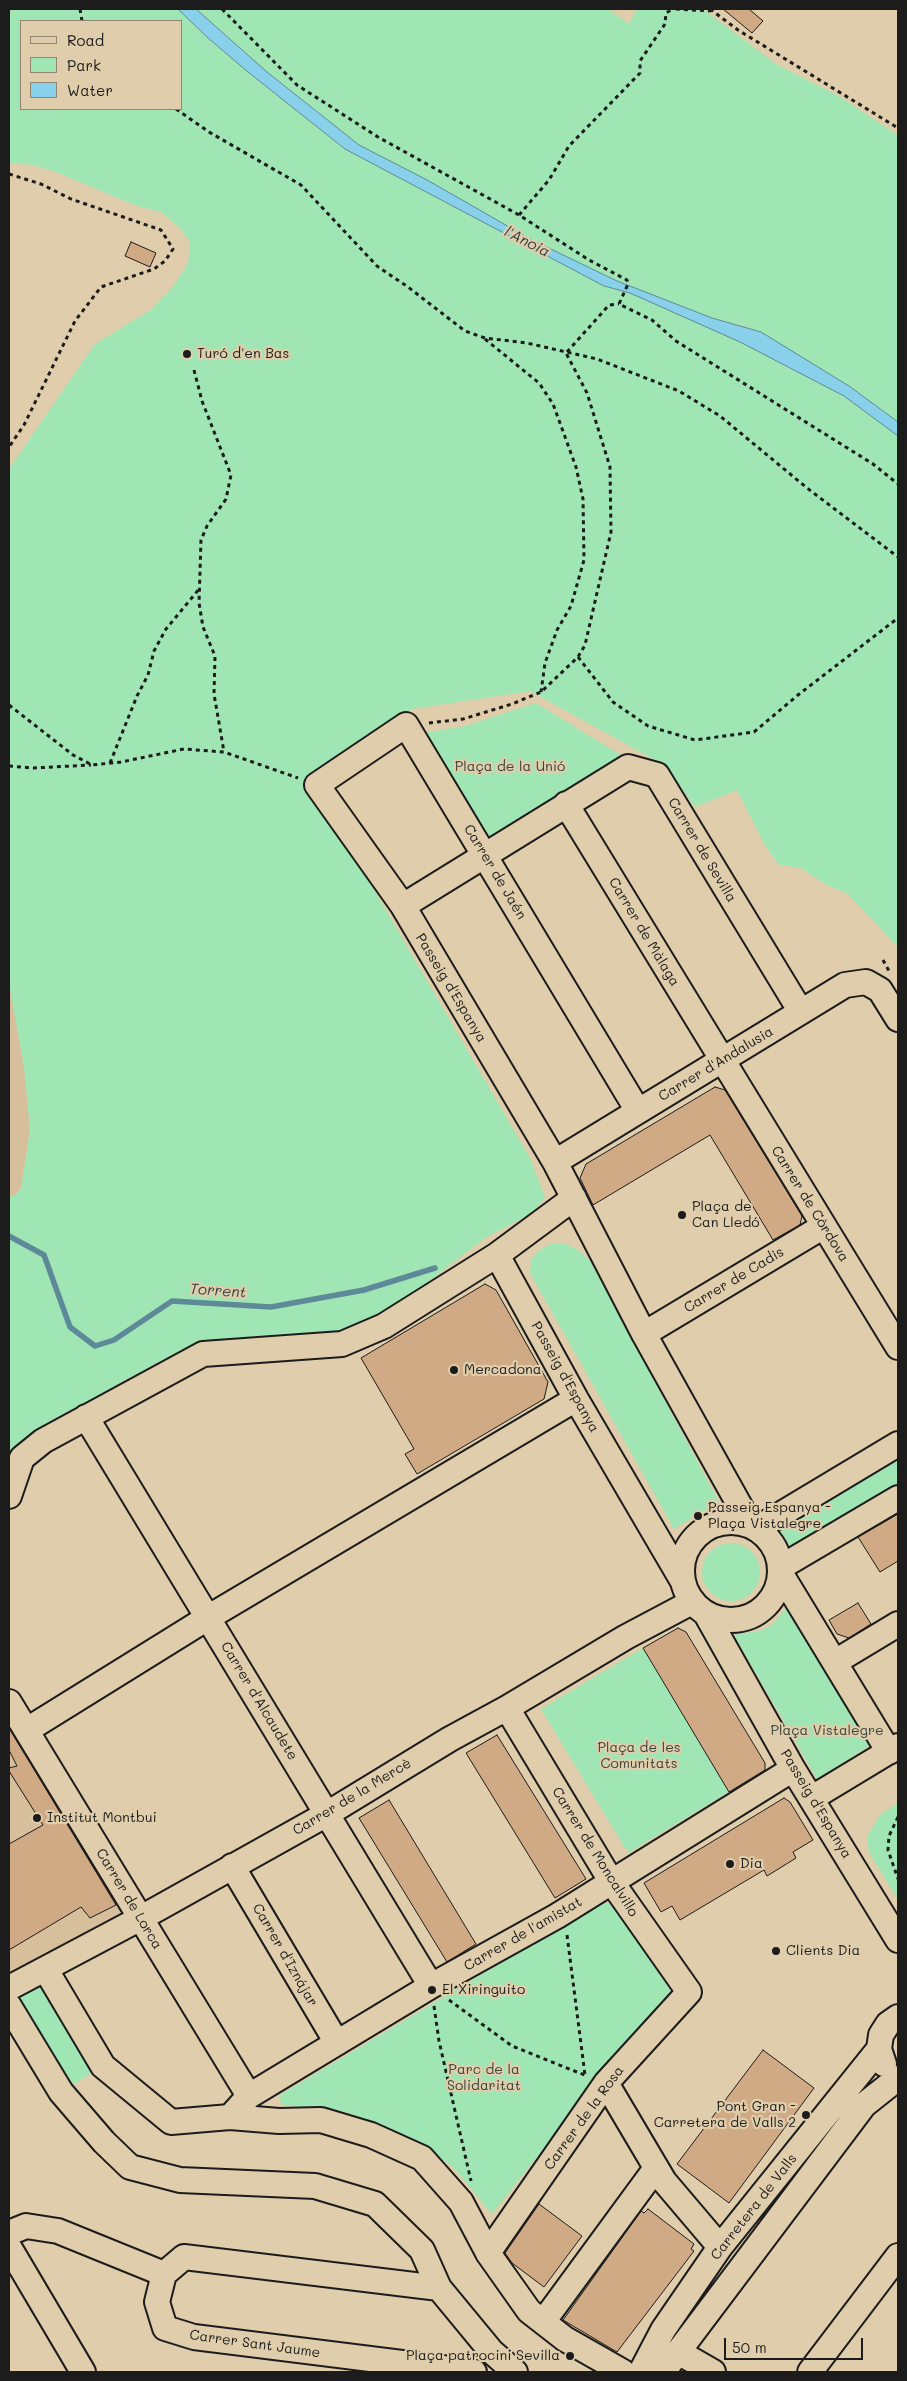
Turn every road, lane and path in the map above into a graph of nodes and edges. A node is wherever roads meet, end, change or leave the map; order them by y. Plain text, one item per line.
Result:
1 (222, 9) edge
2 (675, 9) edge
3 (711, 10) edge
4 (177, 110) edge
5 (898, 128) edge
6 (9, 174) edge
7 (518, 215) junction
8 (620, 302) junction
9 (485, 338) junction
10 (566, 353) junction
11 (194, 370) dead end
12 (9, 447) edge
13 (898, 484) edge
14 (898, 557) edge
15 (200, 588) junction
16 (898, 618) edge
17 (578, 657) junction
18 (541, 692) junction
19 (9, 705) edge
20 (406, 726) junction
21 (224, 752) junction
22 (110, 763) junction
23 (92, 764) junction
24 (9, 766) edge
25 (317, 785) junction
26 (566, 804) junction
27 (486, 855) junction
28 (403, 906) junction
29 (801, 1012) junction
30 (898, 1019) edge
31 (722, 1060) junction
32 (638, 1111) junction
33 (554, 1162) junction
34 (574, 1198) junction
35 (824, 1226) junction
36 (497, 1255) junction
37 (644, 1334) junction
38 (898, 1347) edge
39 (576, 1399) junction
40 (86, 1417) junction
41 (898, 1444) edge
42 (9, 1496) edge
43 (898, 1498) edge
44 (754, 1526) junction
45 (781, 1571) junction
46 (682, 1580) junction
47 (699, 1608) junction
48 (209, 1617) junction
49 (898, 1624) edge
50 (835, 1662) junction
51 (9, 1702) edge
52 (507, 1708) junction
53 (27, 1730) junction
54 (894, 1749) edge
55 (793, 1769) junction
56 (812, 1798) junction
57 (327, 1814) junction
58 (898, 1817) edge
59 (232, 1866) junction
60 (898, 1880) edge
61 (611, 1881) junction
62 (564, 1912) junction
63 (141, 1918) junction
64 (898, 1940) edge
65 (46, 1970) junction
66 (431, 1986) junction
67 (9, 1988) edge
68 (689, 1992) joint
69 (9, 2006) edge
70 (898, 2017) edge
71 (337, 2043) junction
72 (879, 2049) junction
73 (898, 2077) edge
74 (596, 2079) junction
75 (250, 2096) junction
76 (230, 2117) junction
77 (656, 2168) junction
78 (472, 2188) dead end
79 (9, 2233) edge
80 (9, 2247) edge
81 (720, 2247) junction
82 (488, 2253) junction
83 (898, 2256) edge
84 (164, 2274) junction
85 (439, 2288) junction
86 (543, 2322) junction
87 (680, 2353) junction
88 (650, 2368) edge
89 (83, 2372) edge
90 (474, 2372) edge
91 (516, 2372) edge
92 (624, 2372) edge
93 (713, 2372) edge
94 (810, 2372) edge

1 - 7 path
2 - 3 path
2 - 7 path
3 - 5 path
4 - 9 path
6 - 12 path
7 - 8 path
8 - 10 path
8 - 13 path
9 - 10 path
9 - 18 path
10 - 14 path
10 - 17 path
11 - 15 path
15 - 21 path
15 - 22 path
16 - 17 path
17 - 18 path
18 - 20 path
19 - 23 path
20 - 25 street
20 - 27 street, Carrer de Jaén
21 - 22 path
21 - 25 path
22 - 23 path
23 - 24 path
25 - 28 street, Passeig d'Espanya
26 - 27 street, Carrer de Sevilla
26 - 29 street, Carrer de Sevilla
26 - 31 street, Carrer de Màlaga
27 - 28 street, Carrer de Sevilla
27 - 32 street, Carrer de Jaén
28 - 33 street, Passeig d'Espanya
29 - 30 street, Carrer d'Andalusia
29 - 31 street, Carrer d'Andalusia
31 - 32 street, Carrer d'Andalusia
31 - 35 street, Carrer de Còrdova
32 - 33 street, Carrer d'Andalusia
33 - 34 street, Passeig d'Espanya
34 - 36 street
34 - 37 street, Passeig d'Espanya
35 - 37 street, Carrer de Cadis
35 - 38 street, Carrer de Còrdova
36 - 39 street, Passeig d'Espanya
36 - 40 street
37 - 44 street, Passeig d'Espanya
39 - 46 street, Passeig d'Espanya
39 - 48 street
40 - 42 street
40 - 48 street, Carrer d'Alcaudete
41 - 44 street
43 - 45 street
44 - 45 street, Passeig d'Espanya
44 - 46 street
45 - 47 street
45 - 50 street, Passeig d'Espanya
46 - 47 street, Passeig d'Espanya
47 - 52 street, Carrer de la Mercè
47 - 55 street, Passeig d'Espanya
48 - 53 street
48 - 57 street, Carrer d'Alcaudete
49 - 50 street
50 - 54 street, Passeig d'Espanya
51 - 53 street, Carrer de Lorca
52 - 57 street, Carrer de la Mercè
52 - 61 street, Carrer de Moncalvillo
53 - 63 street, Carrer de Lorca
54 - 56 street
55 - 56 street, Passeig d'Espanya
55 - 61 street, Carrer de l'amistat
56 - 64 street, Passeig d'Espanya
57 - 59 street, Carrer de la Mercè
57 - 66 street, Carrer d'Alcaudete
58 - 60 path
59 - 63 street, Carrer de la Mercè
59 - 71 street, Carrer d'Iznájar
61 - 62 street, Carrer de l'amistat
61 - 68 street, Carrer de Moncalvillo
62 - 66 street, Carrer de l'amistat
62 - 74 path
63 - 65 street, Carrer de la Mercè
63 - 75 street, Carrer de Lorca
65 - 67 street, Carrer de la Mercè
65 - 76 street
66 - 71 street, Carrer de l'amistat
66 - 74 path
66 - 78 path
68 - 74 street, Carrer de la Rosa
69 - 85 street
70 - 72 street, Carretera de Valls
71 - 75 street, Carrer de l'amistat
72 - 73 street
72 - 81 street, Carretera de Valls
73 - 87 street, Carretera de Valls
74 - 77 street
74 - 82 street, Carrer de la Rosa
75 - 76 street, Carrer de l'amistat
76 - 82 street
77 - 81 street
77 - 86 street
79 - 84 street
80 - 89 street
81 - 88 street, Carretera de Valls
82 - 86 street
83 - 94 street
84 - 85 street
84 - 90 street, Carrer Sant Jaume
85 - 91 street
86 - 92 street
87 - 88 street, Carretera de Valls
87 - 93 street
88 - 92 street

